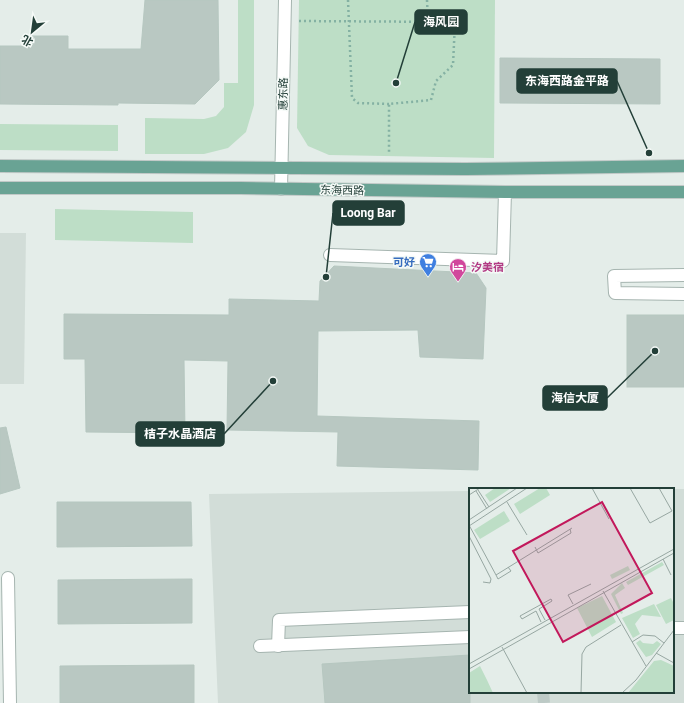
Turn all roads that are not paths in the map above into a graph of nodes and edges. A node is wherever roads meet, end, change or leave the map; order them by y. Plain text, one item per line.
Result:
1 (285, 0) edge
2 (0, 166) edge
3 (684, 166) edge
4 (281, 168) junction
5 (0, 188) edge
6 (281, 188) junction
7 (505, 192) junction
8 (684, 192) edge
9 (330, 255) dead end
10 (684, 275) edge
11 (684, 294) edge
12 (8, 578) dead end
13 (469, 612) edge
14 (469, 637) edge
15 (260, 646) dead end
16 (278, 646) junction
17 (10, 703) edge

1 - 4 street, 惠东路
2 - 4 main road, 东海西路
3 - 4 main road, 东海西路
4 - 6 street, 惠东路
5 - 6 main road, 东海西路
6 - 7 main road, 东海西路
7 - 8 main road, 东海西路
7 - 9 street
10 - 11 street
12 - 17 street
13 - 16 street
14 - 16 street
15 - 16 street

